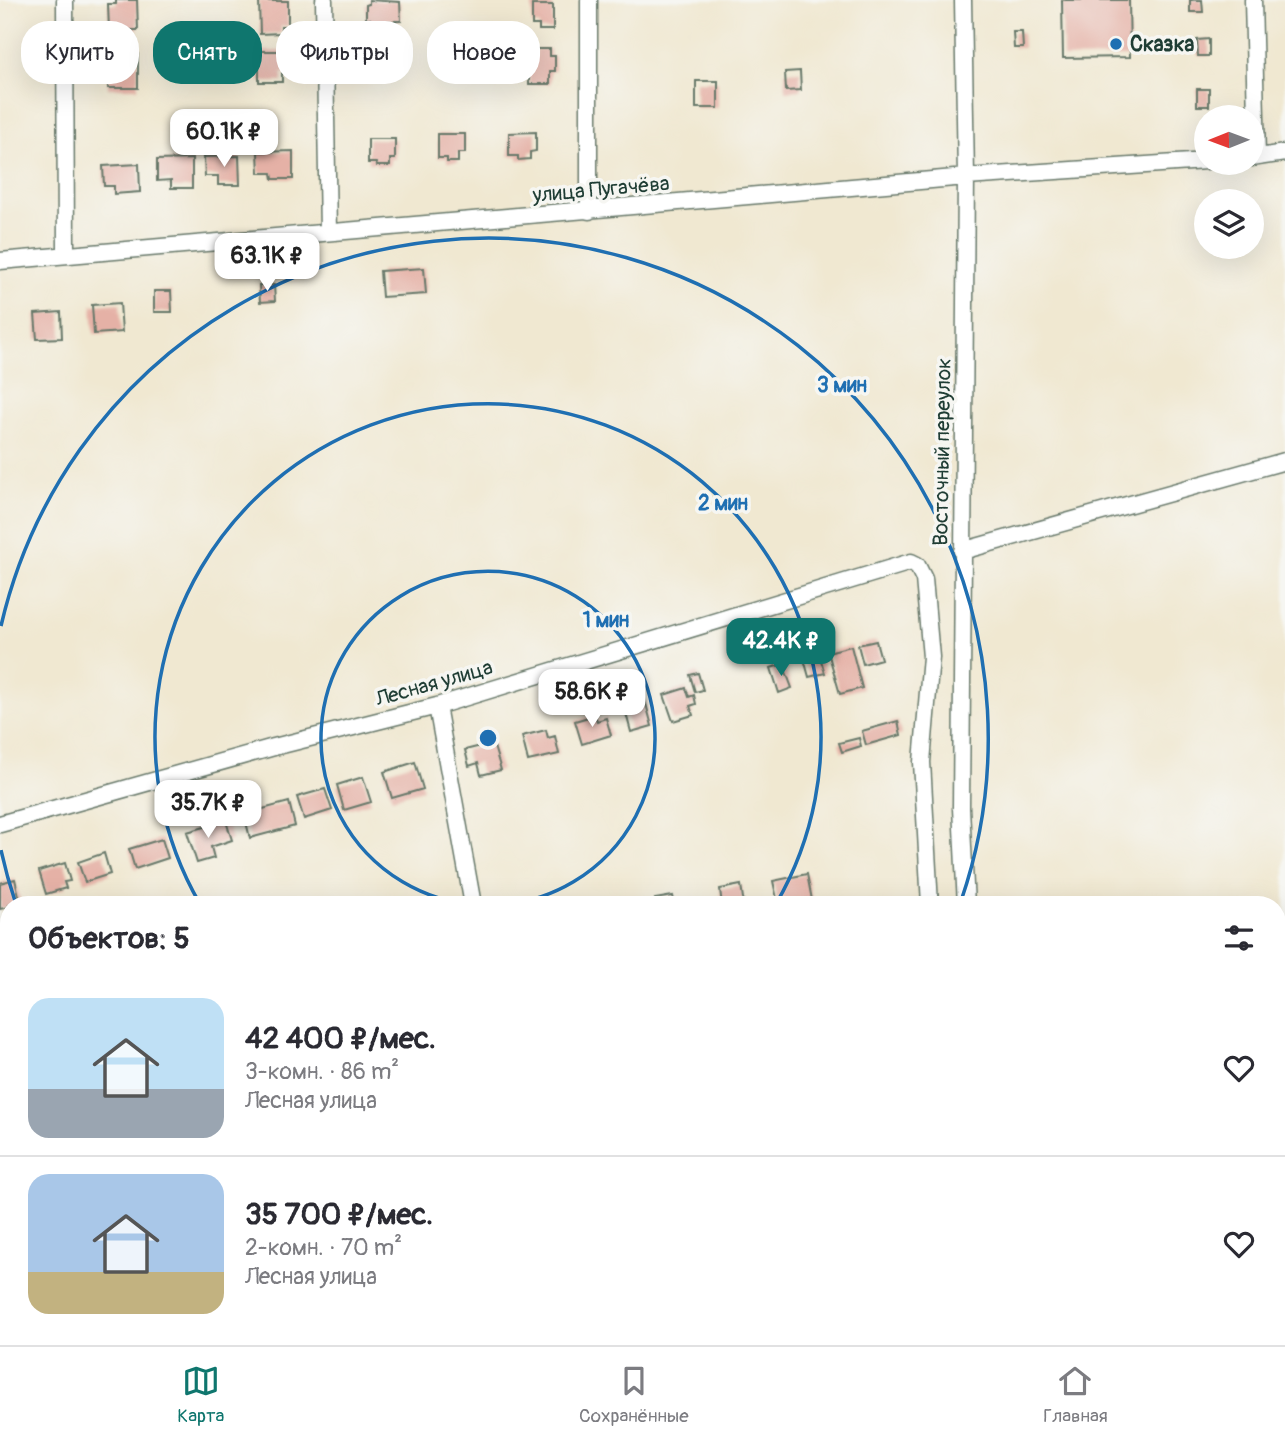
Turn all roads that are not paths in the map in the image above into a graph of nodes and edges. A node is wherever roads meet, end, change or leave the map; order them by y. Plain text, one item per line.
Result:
1 (65, 0) edge
2 (324, 0) edge
3 (589, 0) edge
4 (964, 0) edge
5 (1253, 0) edge
6 (1254, 105) edge
7 (1285, 153) edge
8 (1264, 156) edge
9 (1194, 162) edge
10 (966, 177) junction
11 (589, 211) junction
12 (328, 232) junction
13 (66, 255) junction
14 (0, 261) edge
15 (1285, 461) edge
16 (961, 551) junction
17 (918, 565) joint
18 (437, 706) junction
19 (0, 824) edge
20 (471, 896) edge
21 (929, 896) edge
22 (966, 896) edge

1 - 13 street
2 - 12 street
3 - 11 street
4 - 10 street, Восточный переулок
5 - 6 street
7 - 8 street
9 - 10 street, улица Пугачёва
10 - 11 street, улица Пугачёва
10 - 16 street, Восточный переулок
11 - 12 street, улица Пугачёва
12 - 13 street, улица Пугачёва
13 - 14 street, улица Пугачёва
15 - 16 street
16 - 22 street, Восточный переулок
17 - 18 street, Лесная улица
17 - 21 street, Восточный переулок
18 - 19 street, Лесная улица
18 - 20 street

